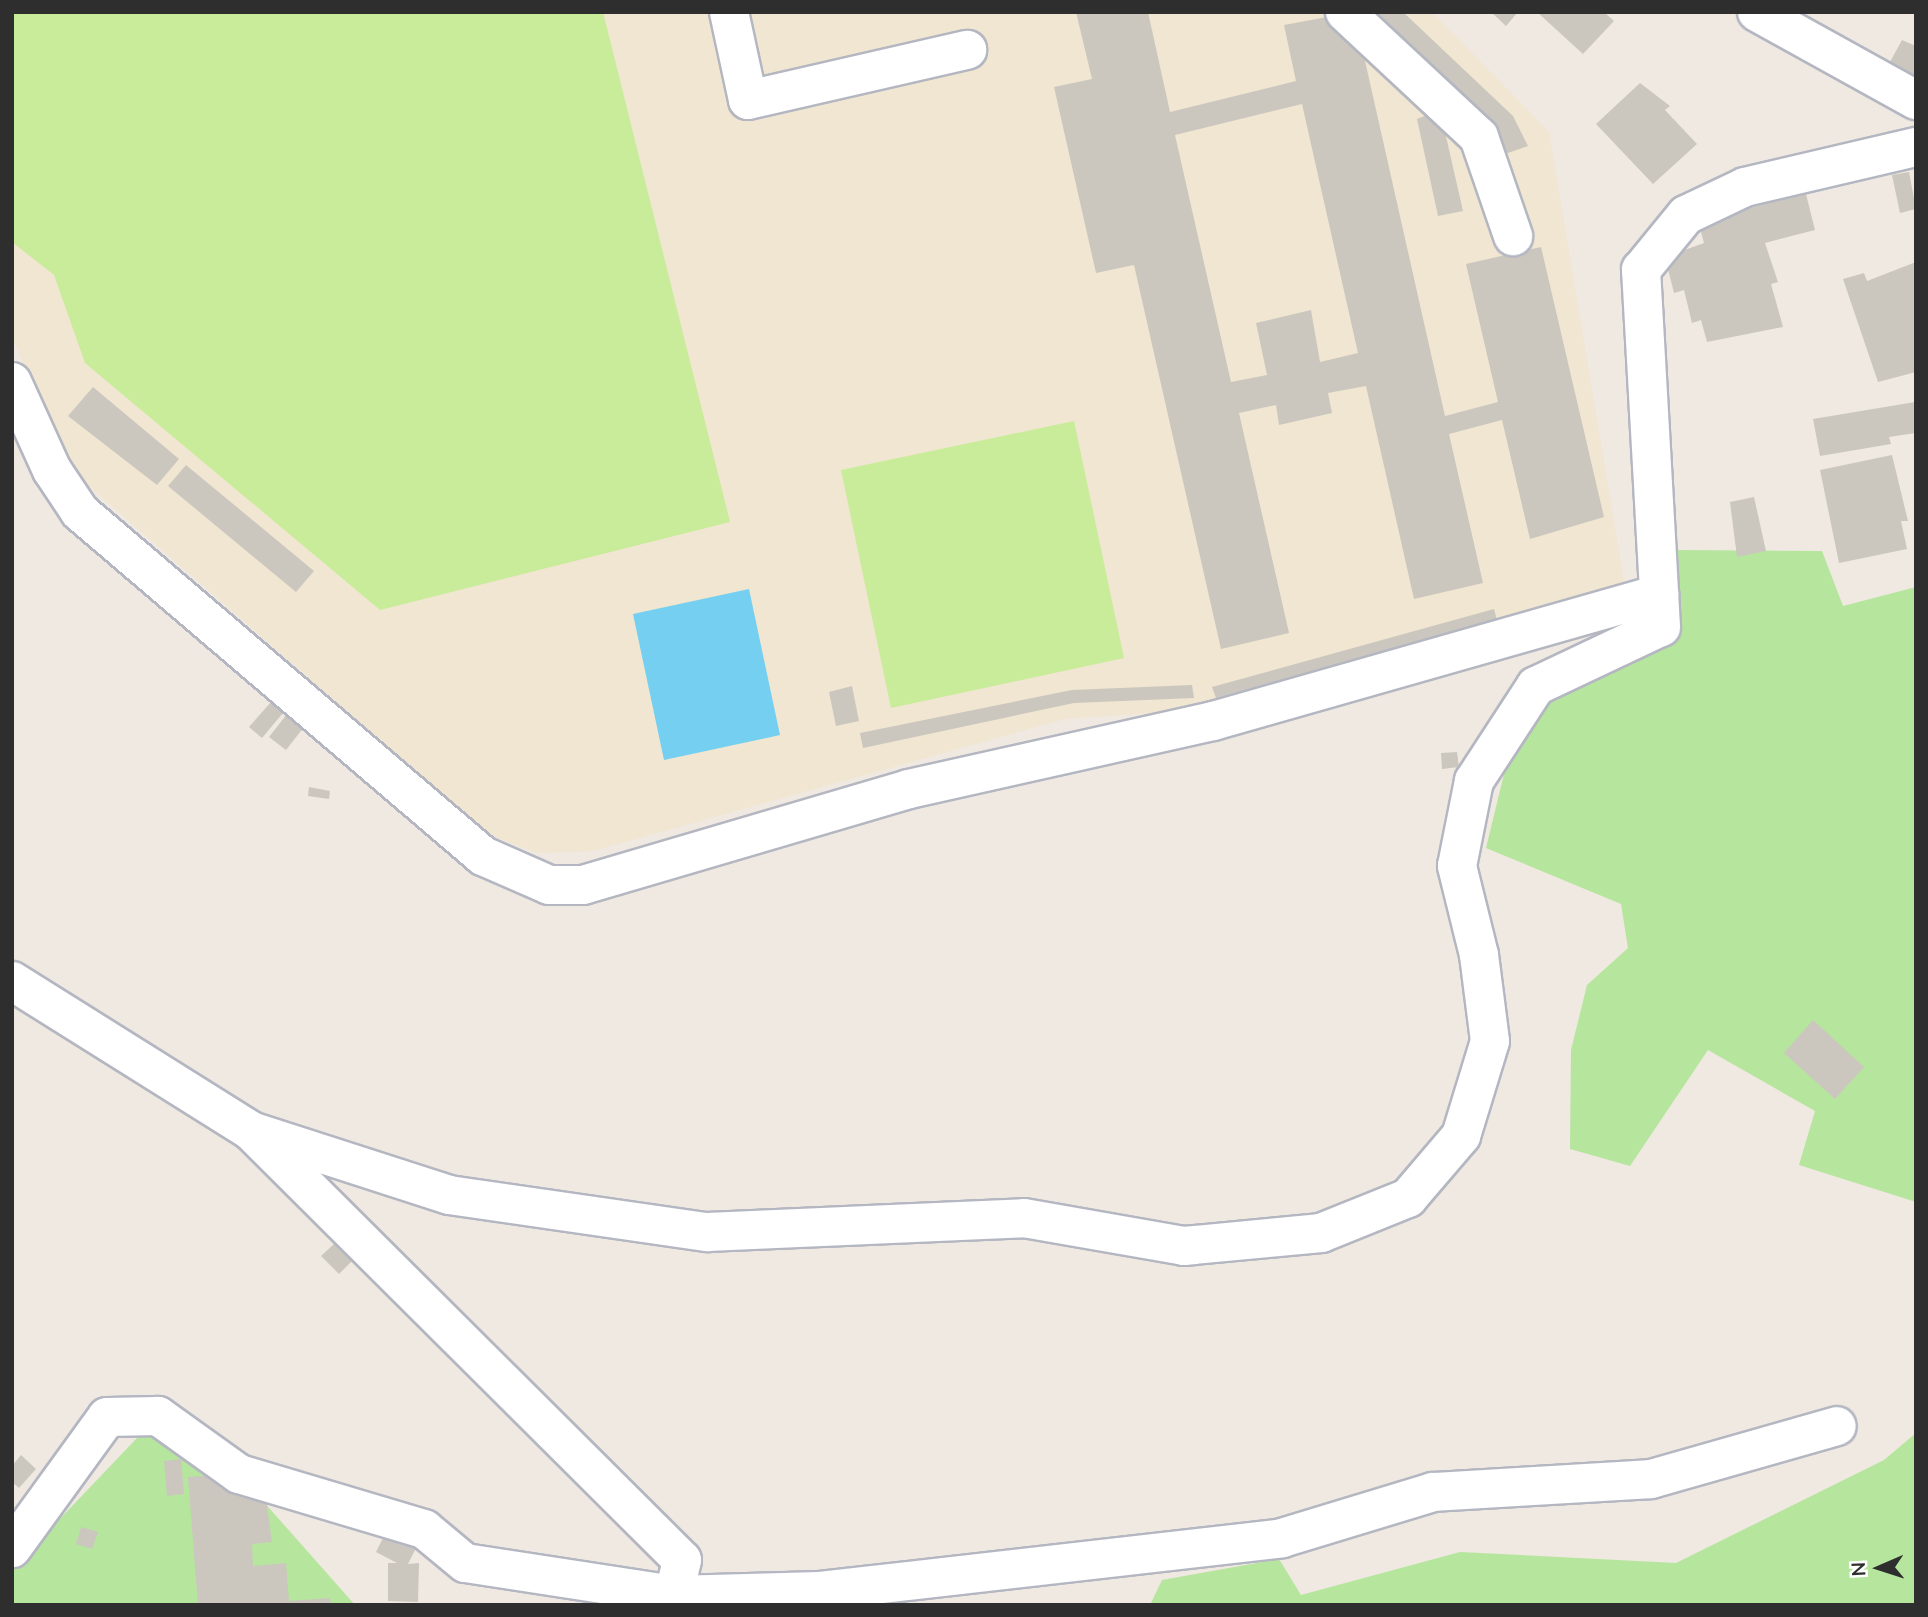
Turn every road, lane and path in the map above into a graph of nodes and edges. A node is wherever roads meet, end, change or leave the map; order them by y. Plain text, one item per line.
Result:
1 (729, 12) edge
2 (1345, 12) edge
3 (1757, 12) edge
4 (1799, 21) edge
5 (967, 50) dead end
6 (1916, 100) edge
7 (1916, 147) edge
8 (1513, 236) dead end
9 (12, 382) edge
10 (1659, 594) junction
11 (12, 981) edge
12 (251, 1132) junction
13 (1837, 1426) dead end
14 (12, 1548) edge
15 (674, 1595) junction

1 - 5 street
2 - 8 street
3 - 4 street
4 - 6 street
7 - 10 street
9 - 10 street
10 - 12 street
11 - 12 street
12 - 15 street
13 - 15 street
14 - 15 street

